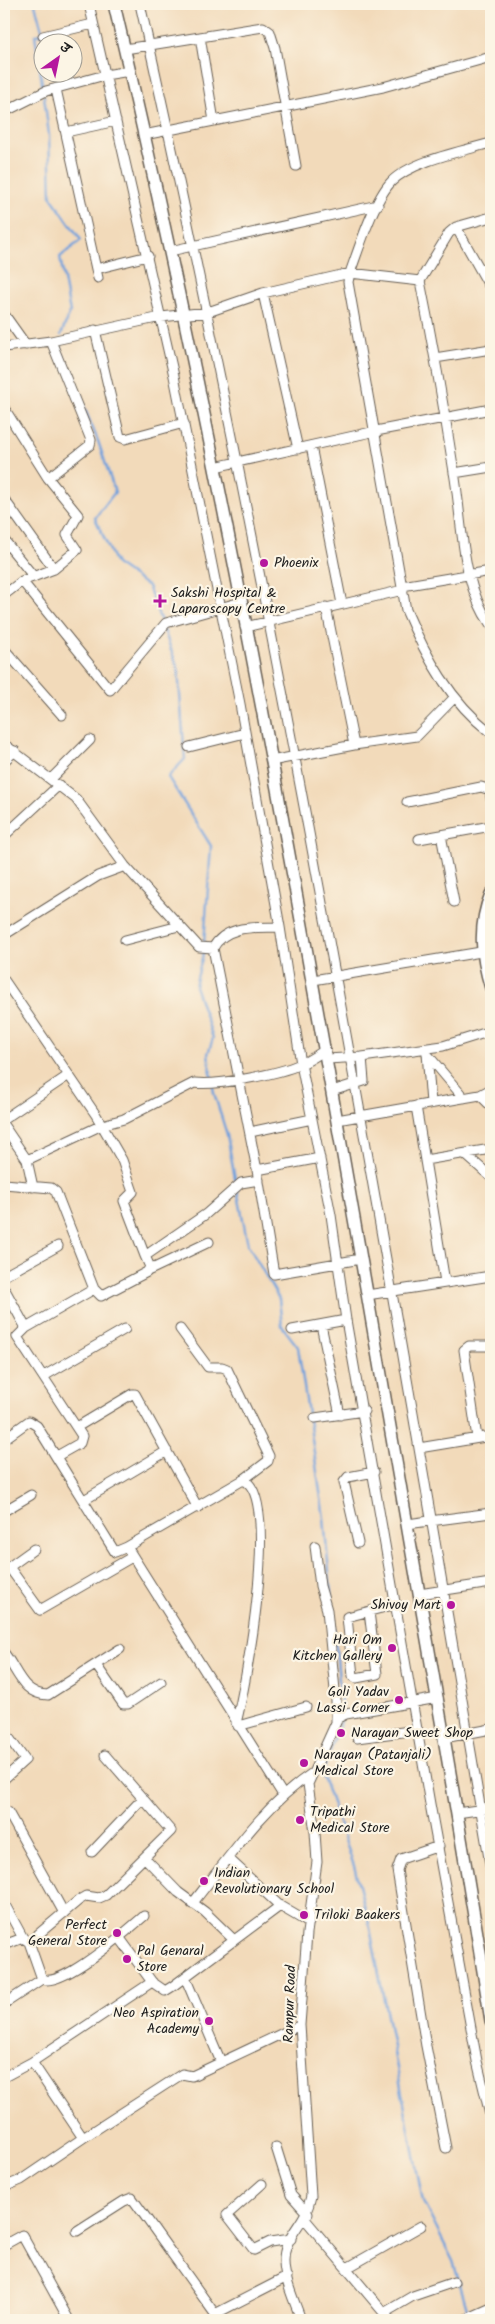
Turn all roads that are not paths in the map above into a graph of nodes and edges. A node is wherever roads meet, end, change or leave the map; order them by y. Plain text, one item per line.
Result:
1 (89, 4) edge
2 (114, 4) edge
3 (140, 4) edge
4 (93, 24) junction
5 (60, 32) edge
6 (200, 37) junction
7 (149, 44) junction
8 (125, 50) junction
9 (491, 57) edge
10 (130, 71) junction
11 (105, 75) junction
12 (56, 89) junction
13 (287, 106) junction
14 (4, 112) edge
15 (116, 121) junction
16 (214, 121) junction
17 (168, 130) junction
18 (66, 132) junction
19 (144, 135) junction
20 (491, 143) edge
21 (296, 166) dead end
22 (378, 205) junction
23 (491, 217) edge
24 (456, 227) junction
25 (194, 246) junction
26 (170, 251) junction
27 (148, 256) junction
28 (350, 273) junction
29 (420, 281) junction
30 (491, 289) edge
31 (263, 293) junction
32 (208, 312) junction
33 (4, 314) edge
34 (185, 314) junction
35 (161, 317) junction
36 (95, 330) junction
37 (51, 341) junction
38 (26, 344) junction
39 (4, 347) edge
40 (491, 349) edge
41 (435, 358) junction
42 (4, 408) edge
43 (491, 409) edge
44 (445, 418) junction
45 (184, 423) junction
46 (376, 431) junction
47 (311, 446) junction
48 (298, 449) junction
49 (238, 463) junction
50 (491, 467) edge
51 (215, 468) junction
52 (454, 473) junction
53 (48, 478) junction
54 (4, 498) edge
55 (4, 540) edge
56 (54, 569) junction
57 (491, 571) edge
58 (468, 575) junction
59 (34, 577) junction
60 (22, 581) junction
61 (402, 588) junction
62 (4, 595) edge
63 (241, 602) junction
64 (342, 604) junction
65 (221, 607) junction
66 (326, 607) junction
67 (270, 620) junction
68 (491, 625) edge
69 (245, 627) junction
70 (4, 650) edge
71 (454, 698) junction
72 (62, 715) dead end
73 (245, 733) junction
74 (491, 733) edge
75 (90, 740) dead end
76 (4, 744) edge
77 (354, 744) junction
78 (189, 747) dead end
79 (15, 751) junction
80 (296, 756) junction
81 (4, 761) edge
82 (271, 761) junction
83 (51, 779) junction
84 (59, 785) junction
85 (491, 798) edge
86 (407, 802) dead end
87 (491, 826) edge
88 (441, 835) junction
89 (4, 836) edge
90 (419, 839) dead end
91 (125, 866) junction
92 (491, 894) edge
93 (454, 902) dead end
94 (179, 926) junction
95 (280, 927) junction
96 (4, 935) edge
97 (125, 940) dead end
98 (207, 947) junction
99 (482, 952) junction
100 (336, 976) junction
101 (4, 980) edge
102 (313, 980) junction
103 (491, 988) edge
104 (491, 1031) edge
105 (426, 1051) junction
106 (326, 1055) junction
107 (350, 1056) junction
108 (362, 1057) junction
109 (301, 1064) junction
110 (69, 1075) junction
111 (240, 1080) junction
112 (355, 1083) junction
113 (491, 1089) edge
114 (332, 1091) junction
115 (480, 1095) junction
116 (464, 1098) junction
117 (431, 1103) junction
118 (416, 1106) junction
119 (491, 1106) edge
120 (360, 1115) junction
121 (4, 1119) edge
122 (312, 1119) junction
123 (337, 1120) junction
124 (102, 1125) junction
125 (4, 1126) edge
126 (250, 1132) junction
127 (491, 1149) edge
128 (466, 1154) junction
129 (320, 1158) junction
130 (26, 1160) junction
131 (425, 1160) junction
132 (257, 1170) junction
133 (491, 1177) edge
134 (259, 1180) junction
135 (4, 1184) edge
136 (33, 1187) junction
137 (209, 1242) dead end
138 (58, 1246) dead end
139 (145, 1256) junction
140 (361, 1259) junction
141 (338, 1262) junction
142 (150, 1270) junction
143 (4, 1276) edge
144 (491, 1276) edge
145 (446, 1282) junction
146 (4, 1288) edge
147 (94, 1289) junction
148 (391, 1291) junction
149 (367, 1295) junction
150 (346, 1320) junction
151 (321, 1325) junction
152 (26, 1328) junction
153 (180, 1328) dead end
154 (125, 1329) dead end
155 (292, 1330) dead end
156 (491, 1346) edge
157 (44, 1376) junction
158 (364, 1411) junction
159 (340, 1414) junction
160 (315, 1418) dead end
161 (77, 1428) junction
162 (491, 1436) edge
163 (477, 1438) junction
164 (4, 1439) edge
165 (419, 1448) junction
166 (167, 1451) junction
167 (57, 1456) junction
168 (374, 1472) junction
169 (243, 1480) junction
170 (31, 1495) dead end
171 (84, 1500) junction
172 (198, 1508) junction
173 (4, 1511) edge
174 (491, 1513) edge
175 (431, 1522) junction
176 (407, 1524) junction
177 (358, 1543) dead end
178 (314, 1546) dead end
179 (127, 1547) junction
180 (34, 1549) dead end
181 (132, 1556) junction
182 (491, 1583) edge
183 (444, 1591) junction
184 (419, 1594) junction
185 (397, 1604) junction
186 (369, 1612) junction
187 (120, 1649) dead end
188 (4, 1653) edge
189 (96, 1665) junction
190 (161, 1682) dead end
191 (438, 1698) junction
192 (414, 1702) junction
193 (306, 1707) dead end
194 (340, 1718) junction
195 (237, 1724) junction
196 (491, 1729) edge
197 (418, 1730) junction
198 (4, 1731) edge
199 (468, 1734) junction
200 (357, 1738) dead end
201 (444, 1738) junction
202 (105, 1756) dead end
203 (311, 1774) junction
204 (4, 1779) edge
205 (283, 1795) junction
206 (143, 1798) junction
207 (491, 1808) edge
208 (481, 1809) junction
209 (8, 1812) dead end
210 (457, 1813) junction
211 (439, 1846) junction
212 (92, 1852) dead end
213 (145, 1858) junction
214 (228, 1858) junction
215 (491, 1870) edge
216 (4, 1903) edge
217 (192, 1904) junction
218 (280, 1906) junction
219 (64, 1912) junction
220 (144, 1916) dead end
221 (309, 1923) junction
222 (119, 1937) junction
223 (26, 1940) junction
224 (234, 1940) junction
225 (4, 1945) edge
226 (185, 1978) junction
227 (42, 1980) junction
228 (488, 1981) edge
229 (152, 1982) junction
230 (4, 2004) edge
231 (491, 2021) edge
232 (300, 2025) junction
233 (32, 2062) junction
234 (221, 2062) junction
235 (4, 2077) edge
236 (491, 2118) edge
237 (83, 2138) junction
238 (276, 2147) dead end
239 (446, 2148) dead end
240 (262, 2184) dead end
241 (4, 2187) edge
242 (306, 2216) junction
243 (421, 2226) dead end
244 (77, 2231) dead end
245 (291, 2239) junction
246 (4, 2245) edge
247 (347, 2268) junction
248 (287, 2277) junction
249 (454, 2282) dead end
250 (491, 2308) edge
251 (384, 2313) junction
252 (469, 2317) edge
253 (69, 2320) edge
254 (300, 2320) edge
255 (390, 2320) edge

1 - 4 street
2 - 8 main road
3 - 7 street
4 - 5 street
4 - 11 street
6 - 7 street
6 - 13 street
6 - 16 street
7 - 8 street
7 - 17 street
8 - 10 main road
9 - 13 street
10 - 11 street
10 - 19 main road
11 - 12 street
11 - 15 street
12 - 14 street
12 - 18 street
13 - 16 street
13 - 21 street
15 - 18 street
15 - 27 street
16 - 17 street
17 - 19 street
17 - 25 street
18 - 27 street
19 - 26 main road
20 - 22 street
22 - 25 street
22 - 28 street
23 - 24 street
24 - 29 street
24 - 30 street
25 - 26 street
25 - 32 street
26 - 34 main road
27 - 35 street
28 - 29 street
28 - 31 street
28 - 46 street
29 - 41 street
31 - 32 street
31 - 48 street
32 - 34 street
32 - 49 street
33 - 38 street
34 - 35 street
34 - 51 main road
35 - 36 street
35 - 45 street
36 - 37 street
36 - 45 street
37 - 38 street
37 - 53 street
38 - 39 street
40 - 41 street
41 - 44 street
42 - 53 street
43 - 44 street
44 - 46 street
44 - 52 street
45 - 65 street
46 - 47 street
46 - 61 street
47 - 48 street
47 - 64 street
48 - 49 street
49 - 51 street
49 - 67 street
50 - 52 street
51 - 63 main road
52 - 58 street
53 - 56 street
54 - 56 street
55 - 59 street
56 - 59 street
57 - 58 street
58 - 61 street
58 - 68 street
59 - 60 street
60 - 62 street
60 - 65 street
61 - 64 street
61 - 71 street
63 - 65 street
63 - 69 main road
64 - 66 street
65 - 73 street
66 - 67 street
66 - 77 street
67 - 69 street
67 - 80 street
69 - 82 main road
70 - 72 street
71 - 74 street
71 - 77 street
73 - 78 street
73 - 95 street
75 - 83 street
76 - 79 street
77 - 80 street
79 - 81 street
79 - 83 street
80 - 82 street
80 - 100 street
82 - 102 main road
83 - 84 street
84 - 89 street
84 - 91 street
85 - 86 street
87 - 88 street
88 - 90 street
88 - 93 street
91 - 94 street
91 - 96 street
92 - 99 main road
94 - 97 street
94 - 98 street
95 - 98 street
95 - 109 street
98 - 111 street
99 - 100 street
99 - 103 main road
100 - 102 street
100 - 107 street
101 - 110 street
102 - 106 main road
104 - 105 street
105 - 108 street
105 - 116 street
105 - 117 street
106 - 107 street
106 - 109 street
106 - 114 main road
107 - 108 street
107 - 112 street
108 - 112 street
109 - 111 street
109 - 122 street
110 - 121 street
110 - 124 street
111 - 124 street
111 - 126 street
112 - 114 street
112 - 120 street
113 - 115 street
114 - 123 main road
115 - 116 street
115 - 119 street
116 - 117 street
117 - 118 street
118 - 120 street
118 - 131 street
120 - 123 street
120 - 148 street
122 - 126 street
122 - 129 street
123 - 140 main road
124 - 130 street
124 - 139 street
125 - 130 street
126 - 132 street
127 - 128 street
128 - 131 street
128 - 133 street
129 - 132 street
129 - 141 street
130 - 136 street
131 - 145 street
132 - 134 street
134 - 139 street
134 - 141 street
135 - 136 street
136 - 147 street
137 - 142 street
138 - 143 street
139 - 142 street
140 - 141 street
140 - 149 main road
141 - 150 street
142 - 147 street
144 - 145 street
145 - 148 street
146 - 152 street
147 - 152 street
148 - 149 street
148 - 165 street
149 - 176 main road
150 - 151 street
150 - 158 street
151 - 155 street
151 - 159 street
152 - 157 street
153 - 169 street
154 - 157 street
156 - 163 street
157 - 161 street
158 - 159 street
158 - 168 street
159 - 160 street
161 - 166 street
161 - 167 street
162 - 163 street
163 - 165 street
164 - 167 street
165 - 175 street
166 - 171 street
166 - 172 street
167 - 171 street
168 - 177 street
168 - 185 street
169 - 172 street
169 - 195 street
170 - 173 street
171 - 179 street
172 - 179 street
174 - 175 street
175 - 176 street
175 - 183 street
176 - 184 main road
178 - 194 street
179 - 181 street
180 - 181 street
181 - 195 street
182 - 183 street
183 - 184 street
183 - 199 street
184 - 191 main road
185 - 186 street
185 - 192 street
186 - 186 street
187 - 189 street
188 - 189 street
189 - 190 street
191 - 192 street
191 - 201 main road
192 - 194 street
192 - 197 street
193 - 195 street
194 - 203 street, Rampur Road
195 - 205 street
196 - 199 street
197 - 200 street
197 - 211 street
198 - 204 street
199 - 201 street
199 - 208 street
201 - 210 main road
202 - 206 street
203 - 205 street
203 - 221 street, Rampur Road
205 - 214 street
206 - 212 street
206 - 213 street
207 - 208 street
208 - 210 street
208 - 215 street
209 - 219 street
210 - 228 main road
211 - 236 street
211 - 239 street
213 - 217 street
213 - 219 street
214 - 217 street
214 - 218 street
216 - 223 street
217 - 224 street
218 - 221 street
218 - 224 street
219 - 223 street
220 - 222 street
221 - 232 street, Rampur Road
222 - 227 street
222 - 229 street
223 - 225 street
223 - 227 street
224 - 226 street
226 - 229 street
226 - 234 street
227 - 230 street
228 - 231 main road
229 - 233 street
232 - 234 street
232 - 242 street, Rampur Road
233 - 235 street
233 - 237 street
234 - 237 street
237 - 241 street
238 - 242 street
240 - 245 street
242 - 245 street, Rampur Road
242 - 247 street
243 - 247 street
244 - 248 street
245 - 248 street, Rampur Road
246 - 253 street
247 - 251 street
248 - 254 street, Rampur Road
249 - 251 street
250 - 252 street
251 - 255 street

